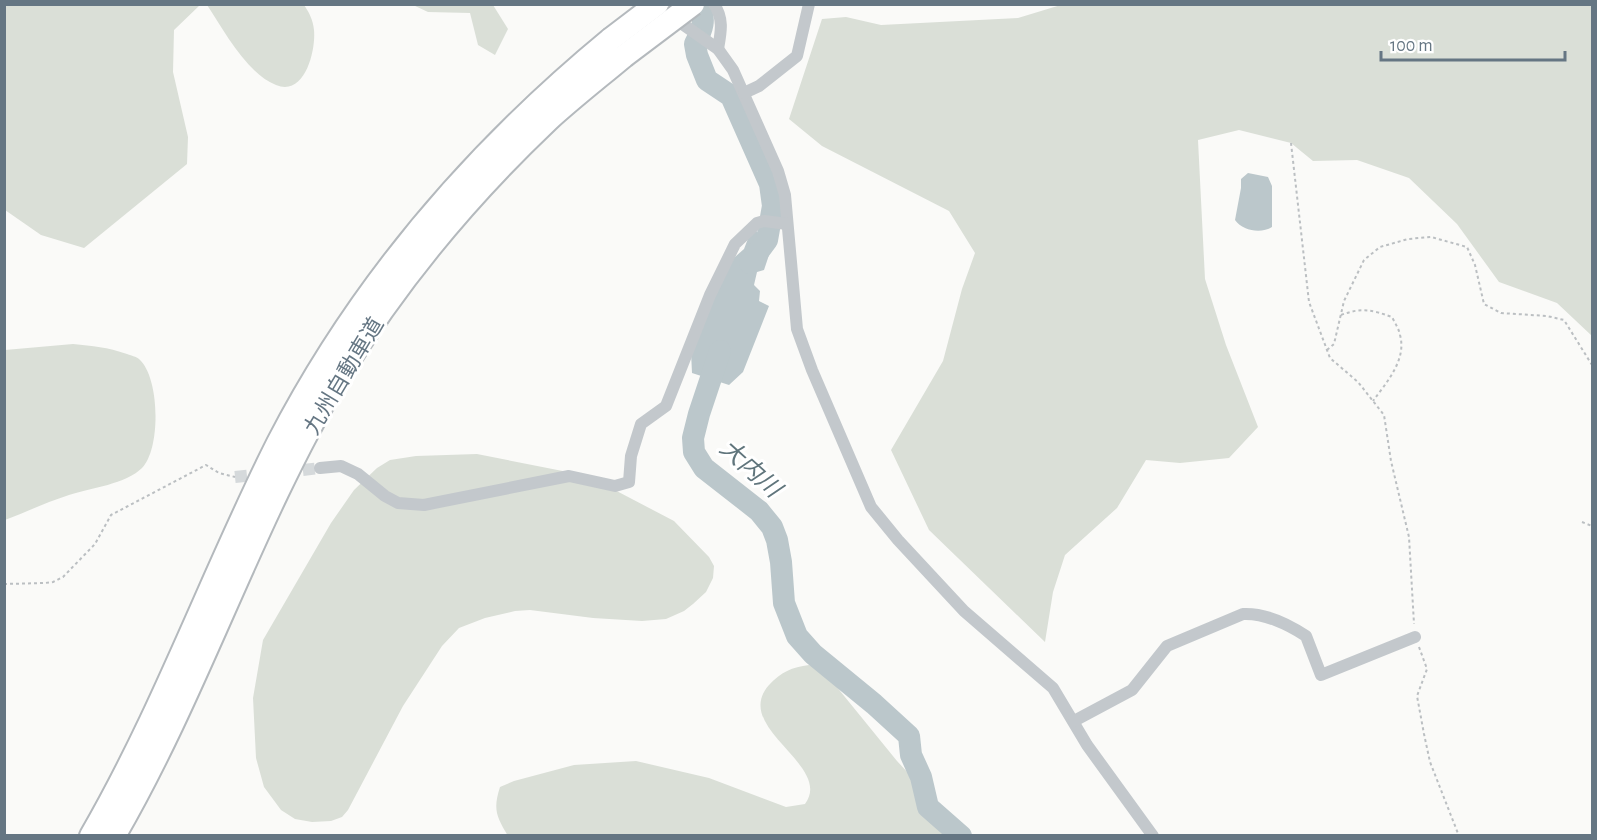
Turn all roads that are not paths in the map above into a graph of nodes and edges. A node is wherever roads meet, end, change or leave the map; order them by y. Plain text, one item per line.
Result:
1 (656, 4) edge
2 (693, 4) edge
3 (714, 4) edge
4 (809, 4) edge
5 (618, 47) junction
6 (718, 49) junction
7 (744, 93) junction
8 (787, 224) junction
9 (320, 468) tunnel mouth
10 (1415, 637) road end
11 (1074, 721) junction
12 (91, 836) edge
13 (114, 836) edge
14 (1154, 836) edge

1 - 5 highway, 九州自動車道, bridge
1 - 6 street
2 - 5 highway, 九州自動車道, bridge
3 - 6 street
4 - 7 street
5 - 12 highway, 九州自動車道
5 - 13 highway, 九州自動車道
6 - 7 street
7 - 8 street
8 - 9 street
8 - 11 street
10 - 11 street
11 - 14 street

